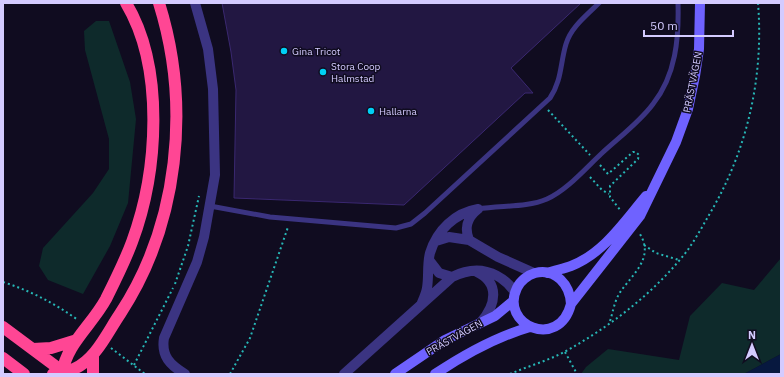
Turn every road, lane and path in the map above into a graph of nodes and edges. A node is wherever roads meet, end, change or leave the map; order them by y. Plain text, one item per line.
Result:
1 (126, 3) edge
2 (159, 3) edge
3 (195, 3) edge
4 (599, 3) edge
5 (678, 3) edge
6 (700, 3) edge
7 (758, 3) edge
8 (658, 180) junction
9 (596, 184) dead end
10 (213, 190) junction
11 (609, 194) dead end
12 (210, 206) junction
13 (478, 209) junction
14 (291, 220) junction
15 (637, 230) dead end
16 (469, 240) junction
17 (436, 241) junction
18 (644, 245) junction
19 (429, 260) junction
20 (679, 260) junction
21 (475, 271) junction
22 (547, 272) junction
23 (534, 273) junction
24 (452, 278) junction
25 (3, 282) edge
26 (514, 297) junction
27 (571, 304) junction
28 (420, 307) junction
29 (80, 322) dead end
30 (481, 322) junction
31 (610, 322) junction
32 (3, 327) edge
33 (530, 327) junction
34 (77, 340) junction
35 (110, 347) dead end
36 (33, 349) junction
37 (565, 352) junction
38 (93, 356) junction
39 (3, 358) edge
40 (134, 365) junction
41 (59, 373) edge
42 (577, 373) edge
43 (24, 374) edge
44 (93, 374) edge
45 (145, 374) edge
46 (185, 374) edge
47 (230, 374) edge
48 (344, 374) edge
49 (395, 374) edge
50 (434, 374) edge
51 (510, 374) edge

1 - 34 highway
2 - 38 highway
3 - 10 street
4 - 14 lane
5 - 13 lane
6 - 8 street, PRÄSTVÄGEN
7 - 20 path
8 - 22 street, PRÄSTVÄGEN
8 - 27 street, PRÄSTVÄGEN
9 - 11 path
10 - 12 street
10 - 40 path
12 - 14 lane
12 - 46 street
13 - 16 street
13 - 17 street
14 - 47 path
15 - 18 path
16 - 17 street
16 - 23 street
17 - 19 street
18 - 20 path
18 - 31 path
19 - 24 street
19 - 28 street
20 - 31 path
21 - 24 street
21 - 26 street
21 - 30 street
22 - 23 street, PRÄSTVÄGEN
22 - 27 street
23 - 26 street, PRÄSTVÄGEN
24 - 28 street
25 - 29 path
26 - 30 street, PRÄSTVÄGEN
26 - 33 street
27 - 33 street, PRÄSTVÄGEN
28 - 48 street
30 - 49 street, PRÄSTVÄGEN
31 - 37 path
32 - 36 highway
33 - 50 street, PRÄSTVÄGEN
34 - 36 highway
34 - 41 highway
35 - 40 path
36 - 41 highway
37 - 42 path
37 - 51 path
38 - 41 highway
38 - 44 highway
39 - 43 highway
40 - 45 path

